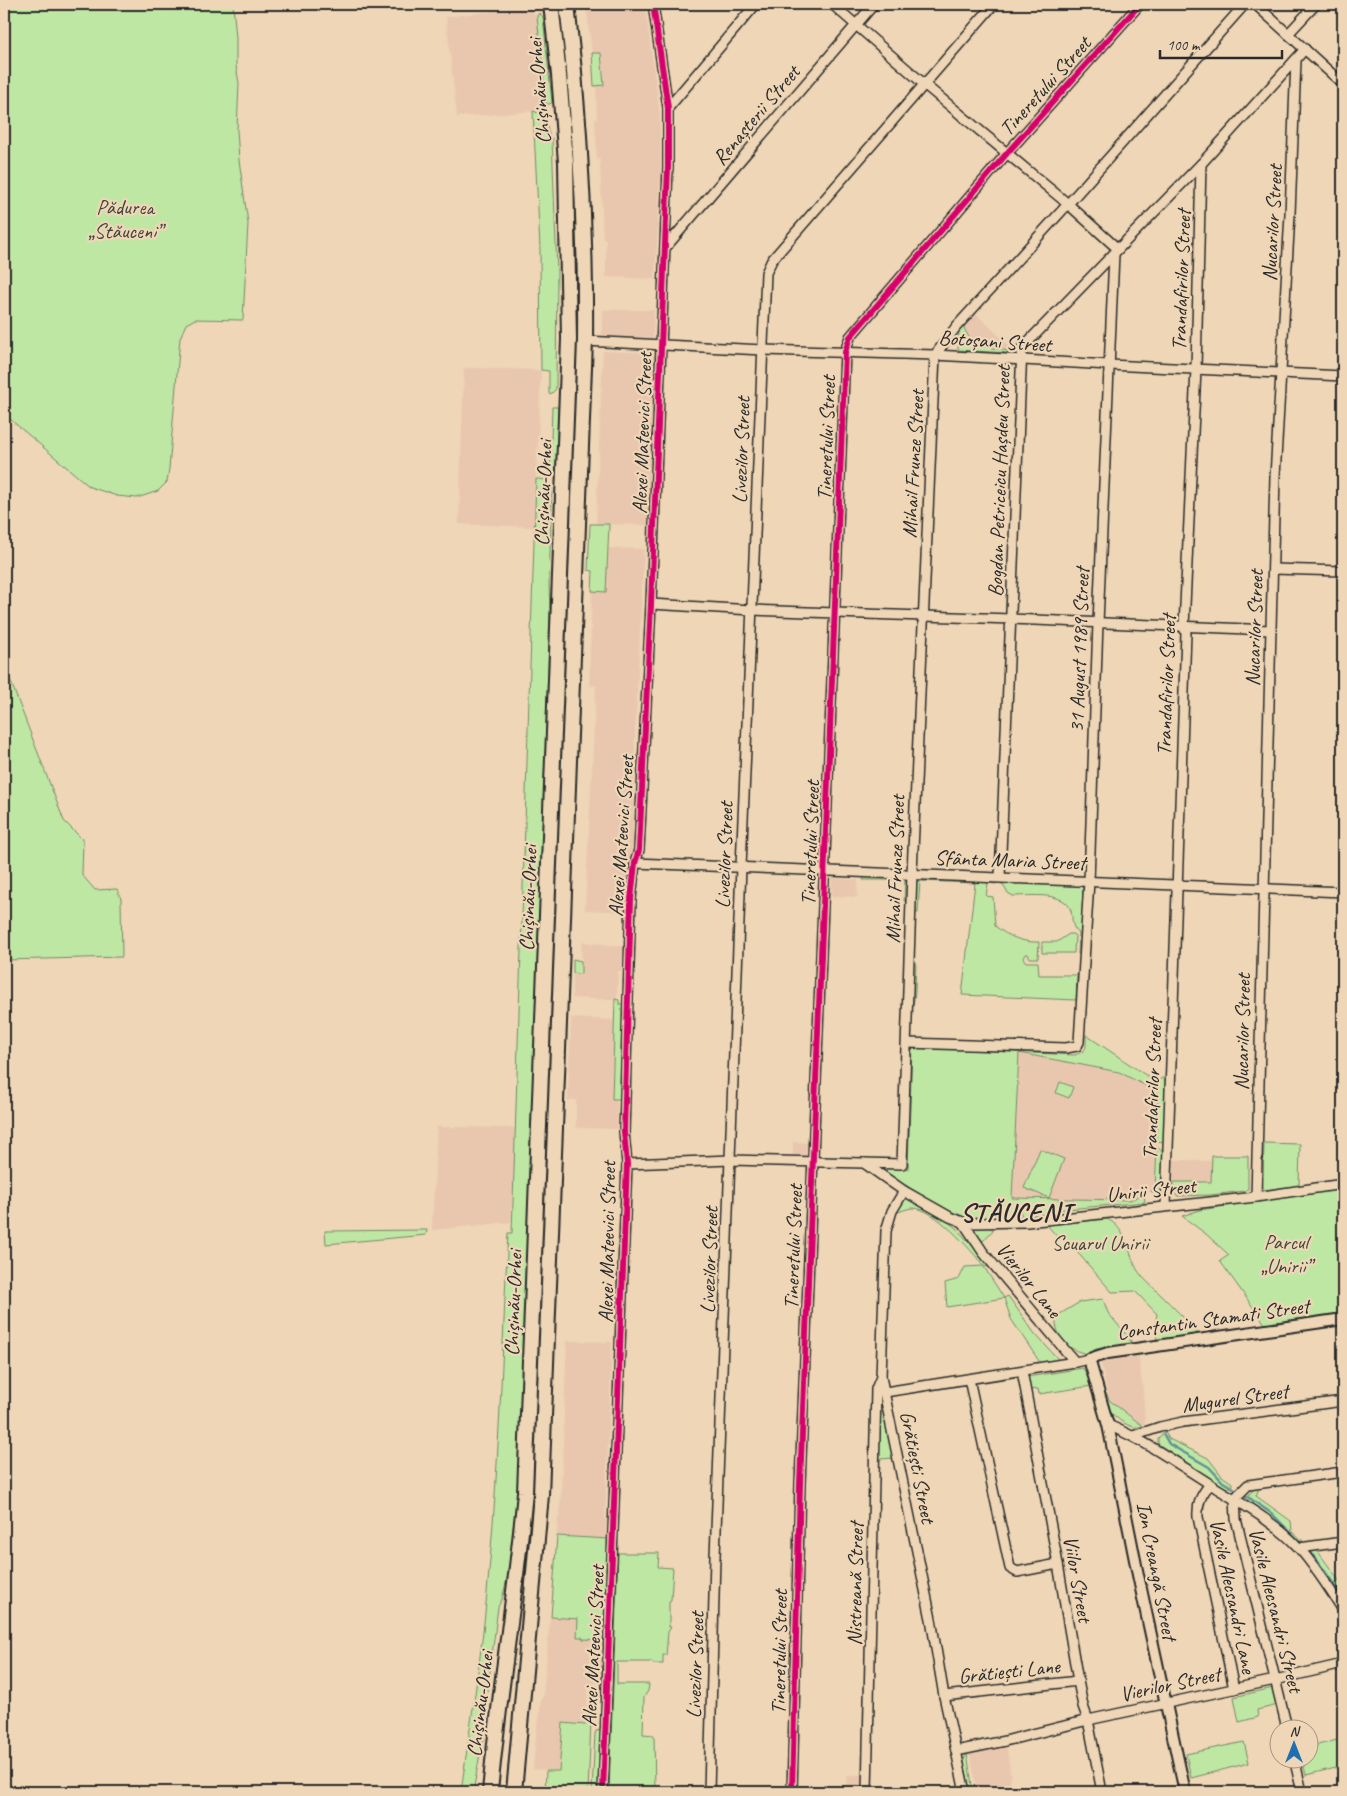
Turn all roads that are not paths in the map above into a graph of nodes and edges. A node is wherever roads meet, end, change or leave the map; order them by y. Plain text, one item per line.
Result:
1 (551, 4) edge
2 (567, 4) edge
3 (653, 4) edge
4 (756, 4) edge
5 (832, 4) edge
6 (874, 4) edge
7 (994, 4) edge
8 (1140, 4) edge
9 (1245, 4) edge
10 (1255, 4) edge
11 (1316, 4) edge
12 (856, 23) junction
13 (1288, 34) junction
14 (1305, 49) junction
15 (1296, 60) junction
16 (925, 84) junction
17 (1343, 84) edge
18 (668, 108) junction
19 (1008, 152) junction
20 (1202, 164) junction
21 (1068, 204) junction
22 (665, 248) junction
23 (1116, 251) junction
24 (585, 341) junction
25 (662, 345) junction
26 (763, 350) junction
27 (845, 352) junction
28 (935, 354) junction
29 (1022, 360) junction
30 (1109, 365) junction
31 (1196, 369) junction
32 (1282, 373) junction
33 (1343, 376) edge
34 (1273, 569) junction
35 (1343, 571) edge
36 (651, 604) junction
37 (752, 610) junction
38 (835, 613) junction
39 (923, 617) junction
40 (1011, 619) junction
41 (1098, 622) junction
42 (1184, 627) junction
43 (1271, 630) junction
44 (635, 863) junction
45 (741, 867) junction
46 (825, 870) junction
47 (912, 874) junction
48 (1000, 877) junction
49 (1088, 881) junction
50 (1176, 885) junction
51 (1264, 890) junction
52 (1343, 892) edge
53 (907, 1043) junction
54 (731, 1160) junction
55 (812, 1162) junction
56 (864, 1163) junction
57 (627, 1164) junction
58 (1343, 1184) edge
59 (904, 1191) junction
60 (1256, 1196) junction
61 (1166, 1206) junction
62 (963, 1222) junction
63 (1343, 1319) edge
64 (1089, 1359) junction
65 (1075, 1362) junction
66 (1022, 1371) junction
67 (882, 1377) junction
68 (969, 1379) junction
69 (885, 1392) junction
70 (1343, 1402) edge
71 (1108, 1425) junction
72 (1133, 1436) junction
73 (1343, 1472) edge
74 (1210, 1484) junction
75 (1235, 1498) junction
76 (1343, 1542) edge
77 (1299, 1548) junction
78 (1058, 1564) junction
79 (1343, 1610) edge
80 (1343, 1664) edge
81 (1275, 1680) junction
82 (1078, 1681) junction
83 (1234, 1689) junction
84 (944, 1696) junction
85 (1165, 1703) junction
86 (1284, 1718) edge
87 (1088, 1720) junction
88 (956, 1751) junction
89 (1296, 1768) edge
90 (490, 1792) edge
91 (514, 1792) edge
92 (603, 1792) edge
93 (709, 1792) edge
94 (792, 1792) edge
95 (867, 1792) edge
96 (965, 1792) edge
97 (1102, 1792) edge
98 (1185, 1792) edge
99 (1302, 1792) edge

1 - 90 highway, Chișinău-Orhei
2 - 24 highway, Chișinău-Orhei
3 - 18 street, Alexei Mateevici Street
4 - 18 street
5 - 12 street
6 - 12 street, Renașterii Street
7 - 16 street, Livezilor Street
8 - 19 street, Tineretului Street
9 - 21 street
10 - 13 street
11 - 13 street
12 - 16 street
12 - 22 street, Renașterii Street
13 - 14 street
14 - 15 street, Bogdan Petriceicu Hașdeu Street
14 - 17 street
15 - 20 street, Bogdan Petriceicu Hașdeu Street
15 - 32 street, Nucarilor Street
16 - 19 street
16 - 26 street, Livezilor Street
18 - 22 street, Alexei Mateevici Street
19 - 21 street
19 - 27 street, Tineretului Street
20 - 23 street, Bogdan Petriceicu Hașdeu Street
20 - 31 street, Trandafirilor Street
21 - 23 street
21 - 28 street
22 - 25 street, Alexei Mateevici Street
23 - 29 street, Bogdan Petriceicu Hașdeu Street
23 - 30 street, 31 August 1989 Street
24 - 25 street, Botoșani Street
24 - 91 highway, Chișinău-Orhei
25 - 26 street, Botoșani Street
25 - 36 street, Alexei Mateevici Street
26 - 27 street, Botoșani Street
26 - 37 street, Livezilor Street
27 - 28 street, Botoșani Street
27 - 38 street, Tineretului Street
28 - 29 street, Botoșani Street
28 - 39 street, Mihail Frunze Street
29 - 30 street, Botoșani Street
29 - 40 street, Bogdan Petriceicu Hașdeu Street
30 - 31 street, Botoșani Street
30 - 41 street, 31 August 1989 Street
31 - 32 street, Botoșani Street
31 - 42 street, Trandafirilor Street
32 - 33 street, Botoșani Street
32 - 34 street, Nucarilor Street
34 - 35 street
34 - 43 street, Nucarilor Street
36 - 37 street
36 - 44 street, Alexei Mateevici Street
37 - 38 street
37 - 45 street, Livezilor Street
38 - 39 street
38 - 46 street, Tineretului Street
39 - 40 street
39 - 47 street, Mihail Frunze Street
40 - 41 street
40 - 48 street, Bogdan Petriceicu Hașdeu Street
41 - 42 street
41 - 49 street, 31 August 1989 Street
42 - 43 street
42 - 50 street, Trandafirilor Street
43 - 51 street, Nucarilor Street
44 - 45 street, Sfânta Maria Street
44 - 57 street, Alexei Mateevici Street
45 - 46 street, Sfânta Maria Street
45 - 54 street, Livezilor Street
46 - 47 street, Sfânta Maria Street
46 - 55 street, Tineretului Street
47 - 48 street, Sfânta Maria Street
47 - 53 street, Mihail Frunze Street
48 - 49 street, Sfânta Maria Street
49 - 50 street, Sfânta Maria Street
49 - 53 street, 31 August 1989 Street
50 - 51 street, Sfânta Maria Street
50 - 61 street, Trandafirilor Street
51 - 52 street, Sfânta Maria Street
51 - 60 street, Nucarilor Street
53 - 56 street, Mihail Frunze Street
54 - 55 street
54 - 57 street
54 - 93 street, Livezilor Street
55 - 56 street
55 - 94 street, Tineretului Street
56 - 59 street
57 - 92 street, Alexei Mateevici Street
58 - 60 street, Unirii Street
59 - 62 street
59 - 67 street, Grătiești Street
60 - 61 street, Unirii Street
61 - 62 street, Unirii Street
62 - 65 street, Vierilor Lane
63 - 64 street, Constantin Stamati Street
64 - 65 street
64 - 71 street, Ion Creangă Street
65 - 66 street
66 - 68 street
66 - 78 street, Viilor Street
67 - 69 street, Grătiești Street
67 - 95 street, Nistreană Street
68 - 69 street
68 - 78 street
69 - 84 street, Grătiești Street
70 - 72 street, Mugurel Street
71 - 72 street
71 - 85 street, Ion Creangă Street
72 - 74 street
73 - 75 street
74 - 75 street
74 - 83 street, Vasile Alecsandri Lane
75 - 77 street
75 - 81 street, Vasile Alecsandri Street
76 - 77 street
77 - 79 street
78 - 82 street, Viilor Street
80 - 81 street, Vierilor Street
81 - 83 street, Vierilor Street
81 - 86 street, Vasile Alecsandri Street
82 - 84 street, Grătiești Lane
82 - 87 street, Viilor Street
83 - 85 street, Vierilor Street
84 - 88 street, Grătiești Street
85 - 87 street, Vierilor Street
85 - 98 street, Ion Creangă Street
87 - 88 street, Vierilor Street
87 - 97 street, Viilor Street
88 - 96 street, Grătiești Street
89 - 99 street

